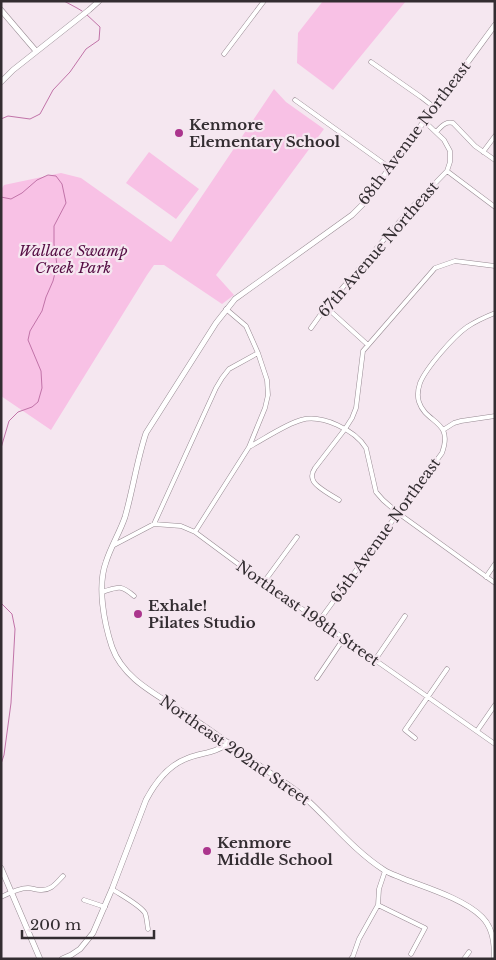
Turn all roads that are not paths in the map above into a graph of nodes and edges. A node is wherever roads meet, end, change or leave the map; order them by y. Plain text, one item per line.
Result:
1 (98, 1) edge
2 (264, 1) edge
3 (1, 10) edge
4 (495, 25) edge
5 (36, 51) junction
6 (224, 54) dead end
7 (371, 62) dead end
8 (1, 82) edge
9 (295, 100) dead end
10 (434, 108) junction
11 (424, 121) junction
12 (436, 132) junction
13 (495, 136) edge
14 (483, 152) junction
15 (495, 160) edge
16 (390, 168) junction
17 (447, 171) junction
18 (495, 207) edge
19 (495, 266) edge
20 (326, 307) junction
21 (226, 309) junction
22 (495, 313) edge
23 (311, 328) dead end
24 (368, 345) junction
25 (258, 352) junction
26 (495, 416) edge
27 (345, 429) junction
28 (444, 430) junction
29 (249, 447) junction
30 (340, 500) dead end
31 (398, 513) junction
32 (154, 524) junction
33 (195, 532) junction
34 (297, 537) dead end
35 (113, 545) junction
36 (495, 564) edge
37 (486, 577) junction
38 (264, 582) junction
39 (495, 583) edge
40 (102, 592) junction
41 (134, 596) dead end
42 (406, 616) dead end
43 (319, 621) junction
44 (344, 638) junction
45 (374, 660) junction
46 (447, 669) dead end
47 (317, 678) dead end
48 (427, 697) junction
49 (495, 705) edge
50 (477, 732) junction
51 (415, 738) dead end
52 (229, 743) junction
53 (495, 744) edge
54 (1, 868) edge
55 (385, 871) junction
56 (63, 876) dead end
57 (112, 889) junction
58 (11, 892) junction
59 (1, 897) edge
60 (84, 900) dead end
61 (378, 905) junction
62 (105, 907) junction
63 (148, 929) dead end
64 (494, 940) edge
65 (469, 952) dead end
66 (411, 954) dead end
67 (352, 958) edge
68 (40, 959) edge
69 (62, 959) edge
70 (464, 959) edge
71 (494, 959) edge

1 - 5 street
2 - 6 street
3 - 5 street
4 - 10 street, 68th Avenue Northeast
5 - 8 street
7 - 10 street
9 - 16 street
10 - 11 street, 68th Avenue Northeast
11 - 12 street
11 - 16 street, 68th Avenue Northeast
12 - 14 street
12 - 17 street
13 - 14 street
14 - 15 street
16 - 21 street, 68th Avenue Northeast
17 - 18 street
17 - 20 street, 67th Avenue Northeast
19 - 24 street
20 - 23 street, 67th Avenue Northeast
20 - 24 street
21 - 25 street
21 - 35 street, 68th Avenue Northeast
22 - 28 street
24 - 27 street
25 - 29 street
25 - 32 street
26 - 28 street
27 - 29 street
27 - 30 street
27 - 31 street
28 - 31 street, 65th Avenue Northeast
29 - 33 street
31 - 37 street
31 - 43 street, 65th Avenue Northeast
32 - 33 street, Northeast 198th Street
32 - 35 street
33 - 38 street, Northeast 198th Street
34 - 38 street
35 - 40 street, Northeast 202nd Street
36 - 37 street
37 - 39 street
38 - 43 street, Northeast 198th Street
40 - 41 street
40 - 52 street, Northeast 202nd Street
42 - 45 street
43 - 44 street, Northeast 198th Street
44 - 45 street, Northeast 198th Street
44 - 47 street
45 - 48 street, Northeast 198th Street
46 - 48 street
48 - 50 street, Northeast 198th Street
48 - 51 street
49 - 50 street
50 - 53 street, Northeast 198th Street
52 - 55 street, Northeast 202nd Street
52 - 57 street
54 - 58 street
55 - 61 street
55 - 64 street, Northeast 202nd Street
56 - 58 street
57 - 62 street
57 - 63 street
58 - 59 street
58 - 68 street
60 - 62 street
61 - 66 street
61 - 67 street
62 - 69 street
64 - 71 street
65 - 70 street

